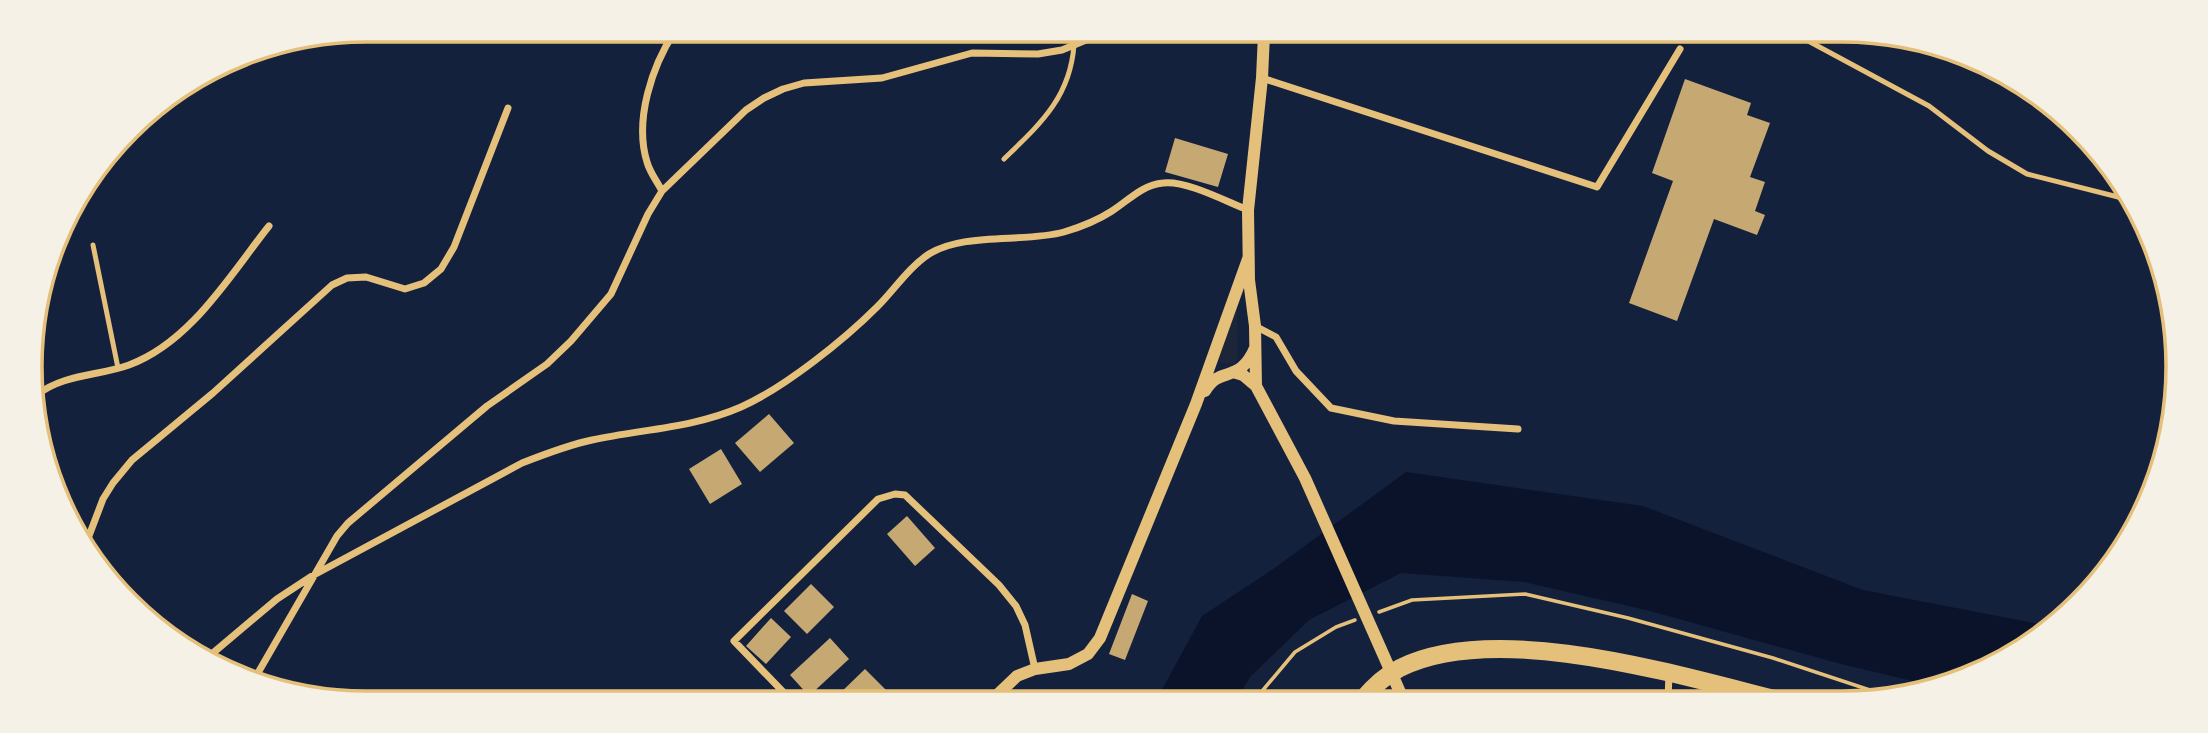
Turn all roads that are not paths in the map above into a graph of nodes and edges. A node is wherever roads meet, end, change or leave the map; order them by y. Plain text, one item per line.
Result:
1 (670, 42) edge
2 (1080, 42) edge
3 (1264, 42) edge
4 (1811, 42) edge
5 (1074, 45) junction
6 (1680, 49) dead end
7 (1262, 78) junction
8 (508, 108) dead end
9 (1004, 159) dead end
10 (662, 191) junction
11 (2118, 197) edge
12 (1248, 209) junction
13 (269, 226) dead end
14 (93, 245) dead end
15 (1248, 259) junction
16 (1255, 326) junction
17 (1255, 348) junction
18 (118, 368) junction
19 (1233, 372) junction
20 (1256, 386) junction
21 (43, 391) edge
22 (1196, 404) junction
23 (1518, 429) dead end
24 (89, 535) edge
25 (312, 576) junction
26 (213, 653) edge
27 (1035, 669) junction
28 (258, 672) edge
29 (1669, 673) junction
30 (782, 691) edge
31 (1002, 691) edge
32 (1370, 691) edge
33 (1399, 691) edge
34 (1668, 691) edge
35 (1742, 691) edge

1 - 10 street
2 - 5 street
3 - 7 street
4 - 11 lane
5 - 9 lane
5 - 10 street
6 - 7 street
7 - 12 street
8 - 24 street
10 - 25 street
12 - 15 street
12 - 25 street
13 - 18 street
14 - 18 lane
15 - 16 street
15 - 22 street
16 - 17 street
16 - 23 street
17 - 19 street
17 - 20 street
18 - 21 street
19 - 20 street
19 - 22 street
20 - 33 street
22 - 27 street
25 - 26 street
25 - 28 street
27 - 30 street
27 - 31 street
29 - 32 main road
29 - 34 street
29 - 35 main road

